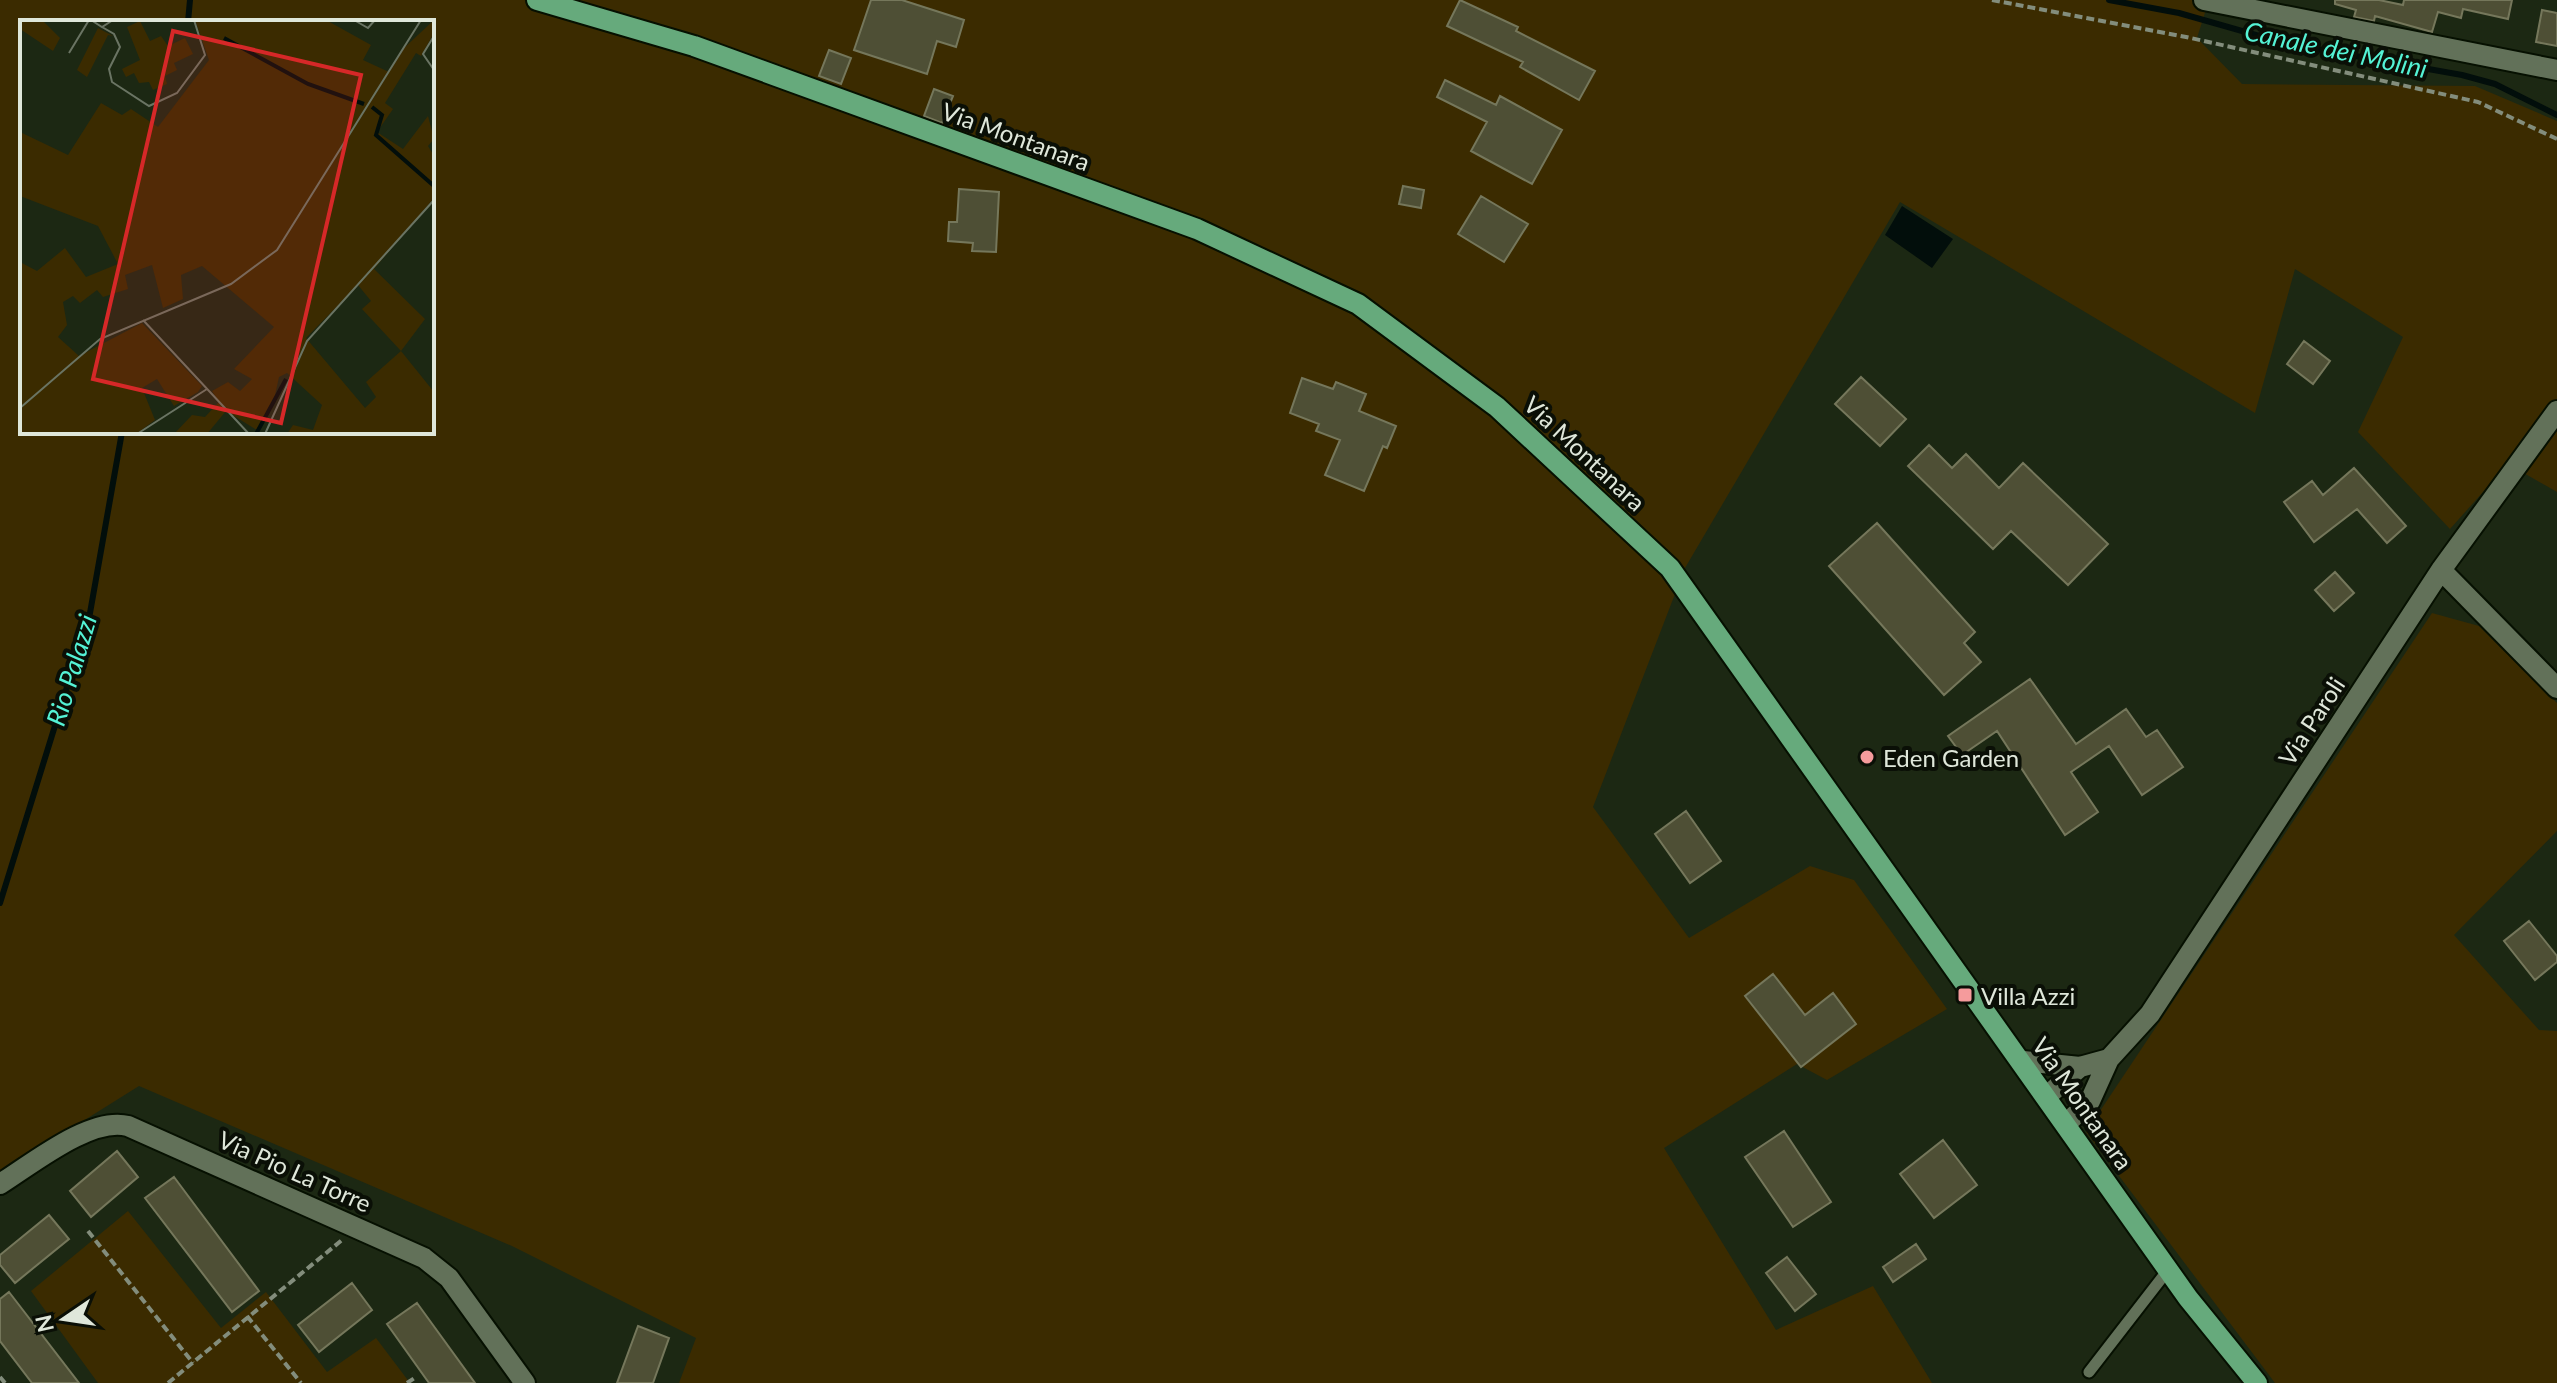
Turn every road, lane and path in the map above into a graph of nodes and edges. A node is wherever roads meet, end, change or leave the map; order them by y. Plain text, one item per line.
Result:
1 (537, 0) edge
2 (1992, 0) edge
3 (2204, 0) edge
4 (2557, 70) edge
5 (2557, 139) edge
6 (2557, 411) edge
7 (2441, 570) junction
8 (2557, 688) edge
9 (2109, 1059) junction
10 (2023, 1061) junction
11 (2080, 1067) junction
12 (2047, 1096) junction
13 (2066, 1124) junction
14 (0, 1184) edge
15 (88, 1231) dead end
16 (344, 1239) dead end
17 (2168, 1270) junction
18 (247, 1316) junction
19 (193, 1363) junction
20 (2089, 1372) dead end
21 (0, 1377) edge
22 (416, 1377) dead end
23 (5, 1383) edge
24 (168, 1383) edge
25 (301, 1383) edge
26 (407, 1383) edge
27 (525, 1383) edge
28 (2257, 1383) edge

1 - 10 main road, Via Montanara
2 - 5 path
3 - 4 street
6 - 7 street, Via Paroli
7 - 8 street
7 - 9 street, Via Paroli
9 - 11 street
9 - 13 street
10 - 11 street
10 - 12 main road, Via Montanara
11 - 12 street
12 - 13 main road, Via Montanara
13 - 17 main road, Via Montanara
14 - 27 street, Via Pio La Torre
15 - 19 path
16 - 18 path
17 - 20 lane
17 - 28 main road, Via Montanara
18 - 19 path
18 - 25 path
19 - 24 path
21 - 23 path
22 - 26 path

